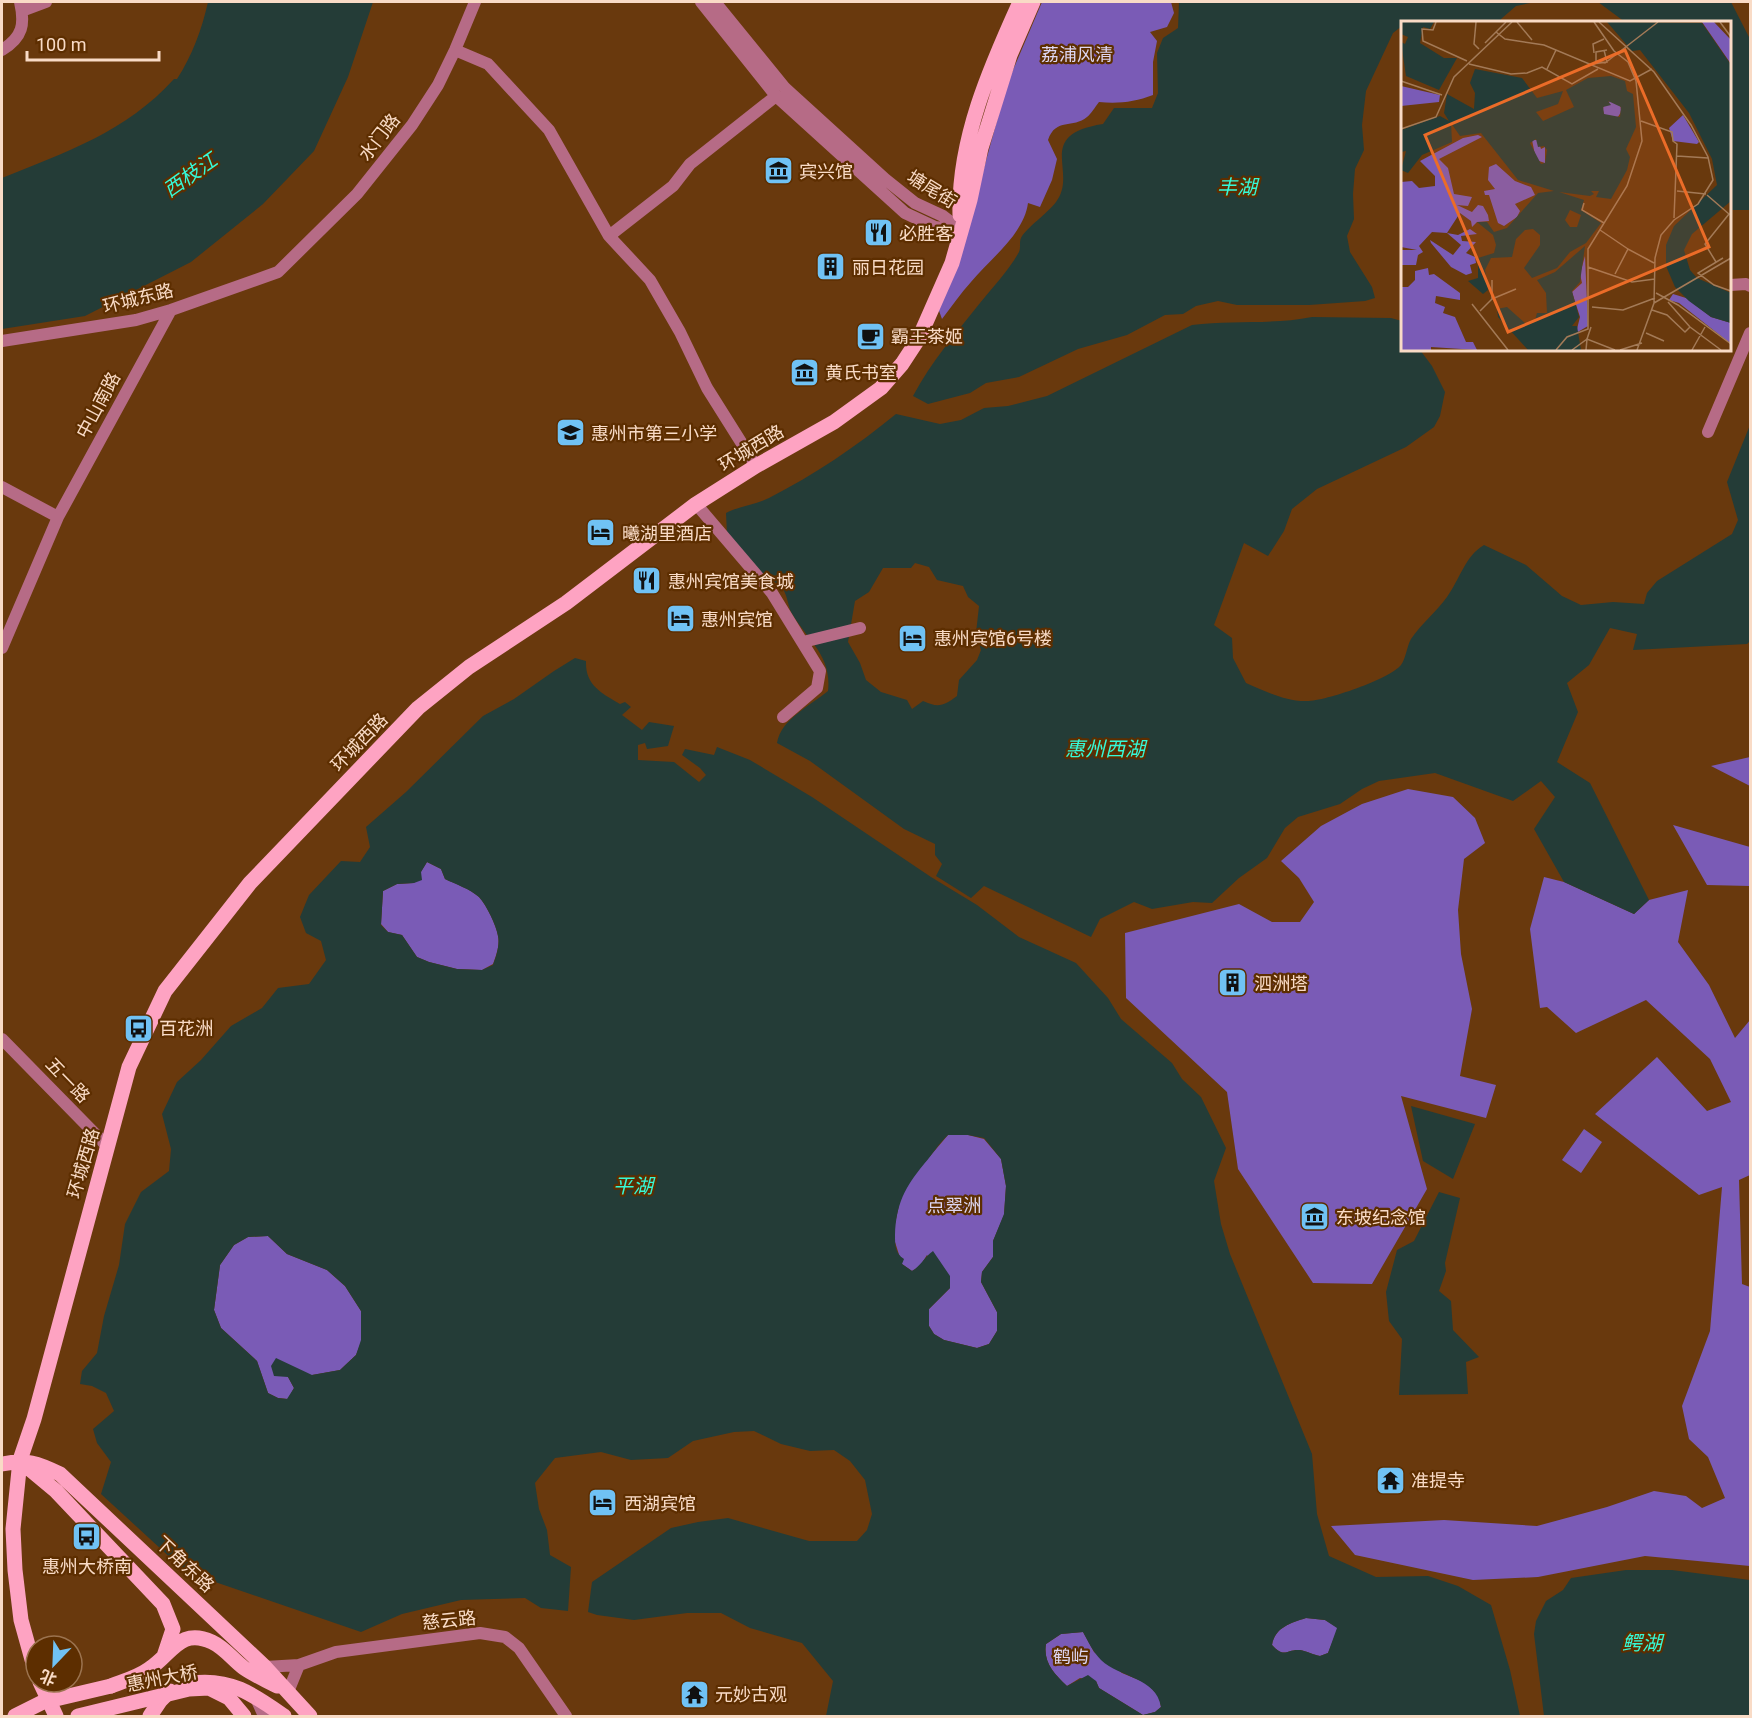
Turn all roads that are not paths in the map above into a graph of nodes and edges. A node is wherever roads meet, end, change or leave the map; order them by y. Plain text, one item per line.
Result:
1 (46, 2) edge
2 (474, 2) edge
3 (701, 2) edge
4 (715, 2) edge
5 (1020, 2) edge
6 (1033, 2) edge
7 (21, 6) edge
8 (2, 50) edge
9 (455, 50) junction
10 (776, 96) junction
11 (961, 230) junction
12 (609, 236) junction
13 (278, 272) joint
14 (1731, 285) edge
15 (1750, 286) edge
16 (171, 310) junction
17 (1750, 333) edge
18 (2, 340) edge
19 (1708, 432) dead end
20 (756, 466) junction
21 (2, 487) edge
22 (696, 504) junction
23 (58, 517) junction
24 (860, 628) dead end
25 (803, 642) junction
26 (2, 648) edge
27 (783, 717) dead end
28 (2, 1039) edge
29 (107, 1146) junction
30 (20, 1460) junction
31 (2, 1464) edge
32 (25, 1634) edge
33 (165, 1656) junction
34 (299, 1665) junction
35 (265, 1667) junction
36 (288, 1692) junction
37 (46, 1694) edge
38 (254, 1695) junction
39 (151, 1715) edge
40 (15, 1716) edge
41 (56, 1716) edge
42 (78, 1716) edge
43 (244, 1716) edge
44 (264, 1716) edge
45 (284, 1716) edge
46 (310, 1716) edge
47 (566, 1716) edge

1 - 7 street
2 - 9 street, 水门路
3 - 10 street, 塘尾街
4 - 11 street, 塘尾街
5 - 11 main road, 环城西路
6 - 11 main road, 环城西路
7 - 8 street
9 - 12 street
9 - 13 street, 水门路
10 - 11 street, 塘尾街
10 - 12 street
11 - 20 main road, 环城西路
12 - 20 street
13 - 16 street, 环城东路
14 - 15 street
16 - 18 street, 环城东路
16 - 23 street, 中山南路
17 - 19 street
20 - 22 main road, 环城西路
21 - 23 street
22 - 25 street
22 - 29 main road, 环城西路
23 - 26 street, 中山南路
24 - 25 street
25 - 27 street
28 - 29 street, 五一路
29 - 30 main road, 环城西路
30 - 31 main road, 下角东路
30 - 32 main road, 环城西路
30 - 33 main road
30 - 35 main road, 下角东路
33 - 36 main road, 惠州大桥
33 - 40 main road, 惠州大桥, bridge
34 - 35 street, 慈云路
34 - 36 street
34 - 47 street, 慈云路
35 - 36 main road, 下角东路
36 - 46 main road, 下角东路
37 - 41 main road
38 - 39 main road
38 - 44 street
38 - 45 main road
42 - 43 main road, 惠州大桥, bridge

